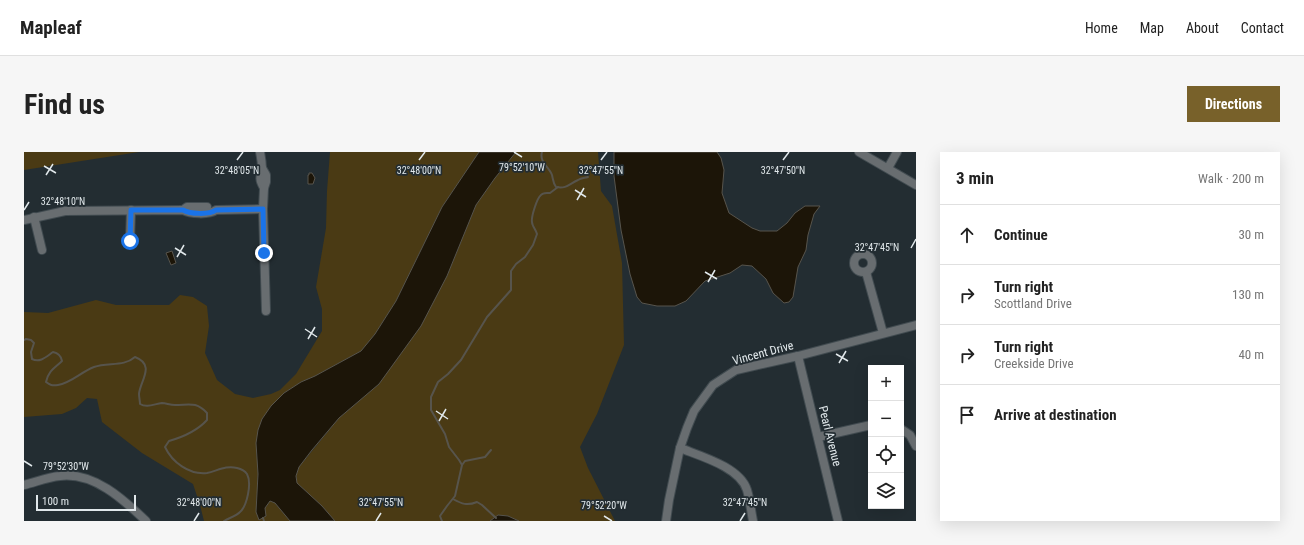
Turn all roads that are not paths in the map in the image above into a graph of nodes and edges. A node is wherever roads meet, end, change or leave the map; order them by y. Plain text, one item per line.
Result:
1 (260, 152) edge
2 (860, 152) edge
3 (897, 152) edge
4 (888, 168) junction
5 (916, 185) edge
6 (263, 209) junction
7 (131, 210) junction
8 (34, 217) junction
9 (24, 220) edge
10 (130, 241) dead end
11 (42, 250) dead end
12 (866, 272) dead end
13 (266, 311) dead end
14 (916, 325) edge
15 (883, 332) junction
16 (798, 356) junction
17 (868, 426) edge
18 (904, 431) edge
19 (818, 437) junction
20 (916, 446) edge
21 (680, 448) junction
22 (24, 485) edge
23 (146, 521) edge
24 (666, 521) edge
25 (753, 521) edge
26 (838, 521) edge

1 - 6 street
2 - 4 street
3 - 4 street
4 - 5 street
6 - 7 street
6 - 13 street
7 - 8 street
7 - 10 street
8 - 9 street
8 - 11 street
12 - 15 street
14 - 15 street, Vincent Drive
15 - 16 street, Vincent Drive
16 - 19 street, Pearl Avenue
16 - 21 street, Vincent Drive
17 - 19 street
18 - 20 street
19 - 26 street, Pearl Avenue
21 - 24 street, Vincent Drive
21 - 25 street
22 - 23 street

